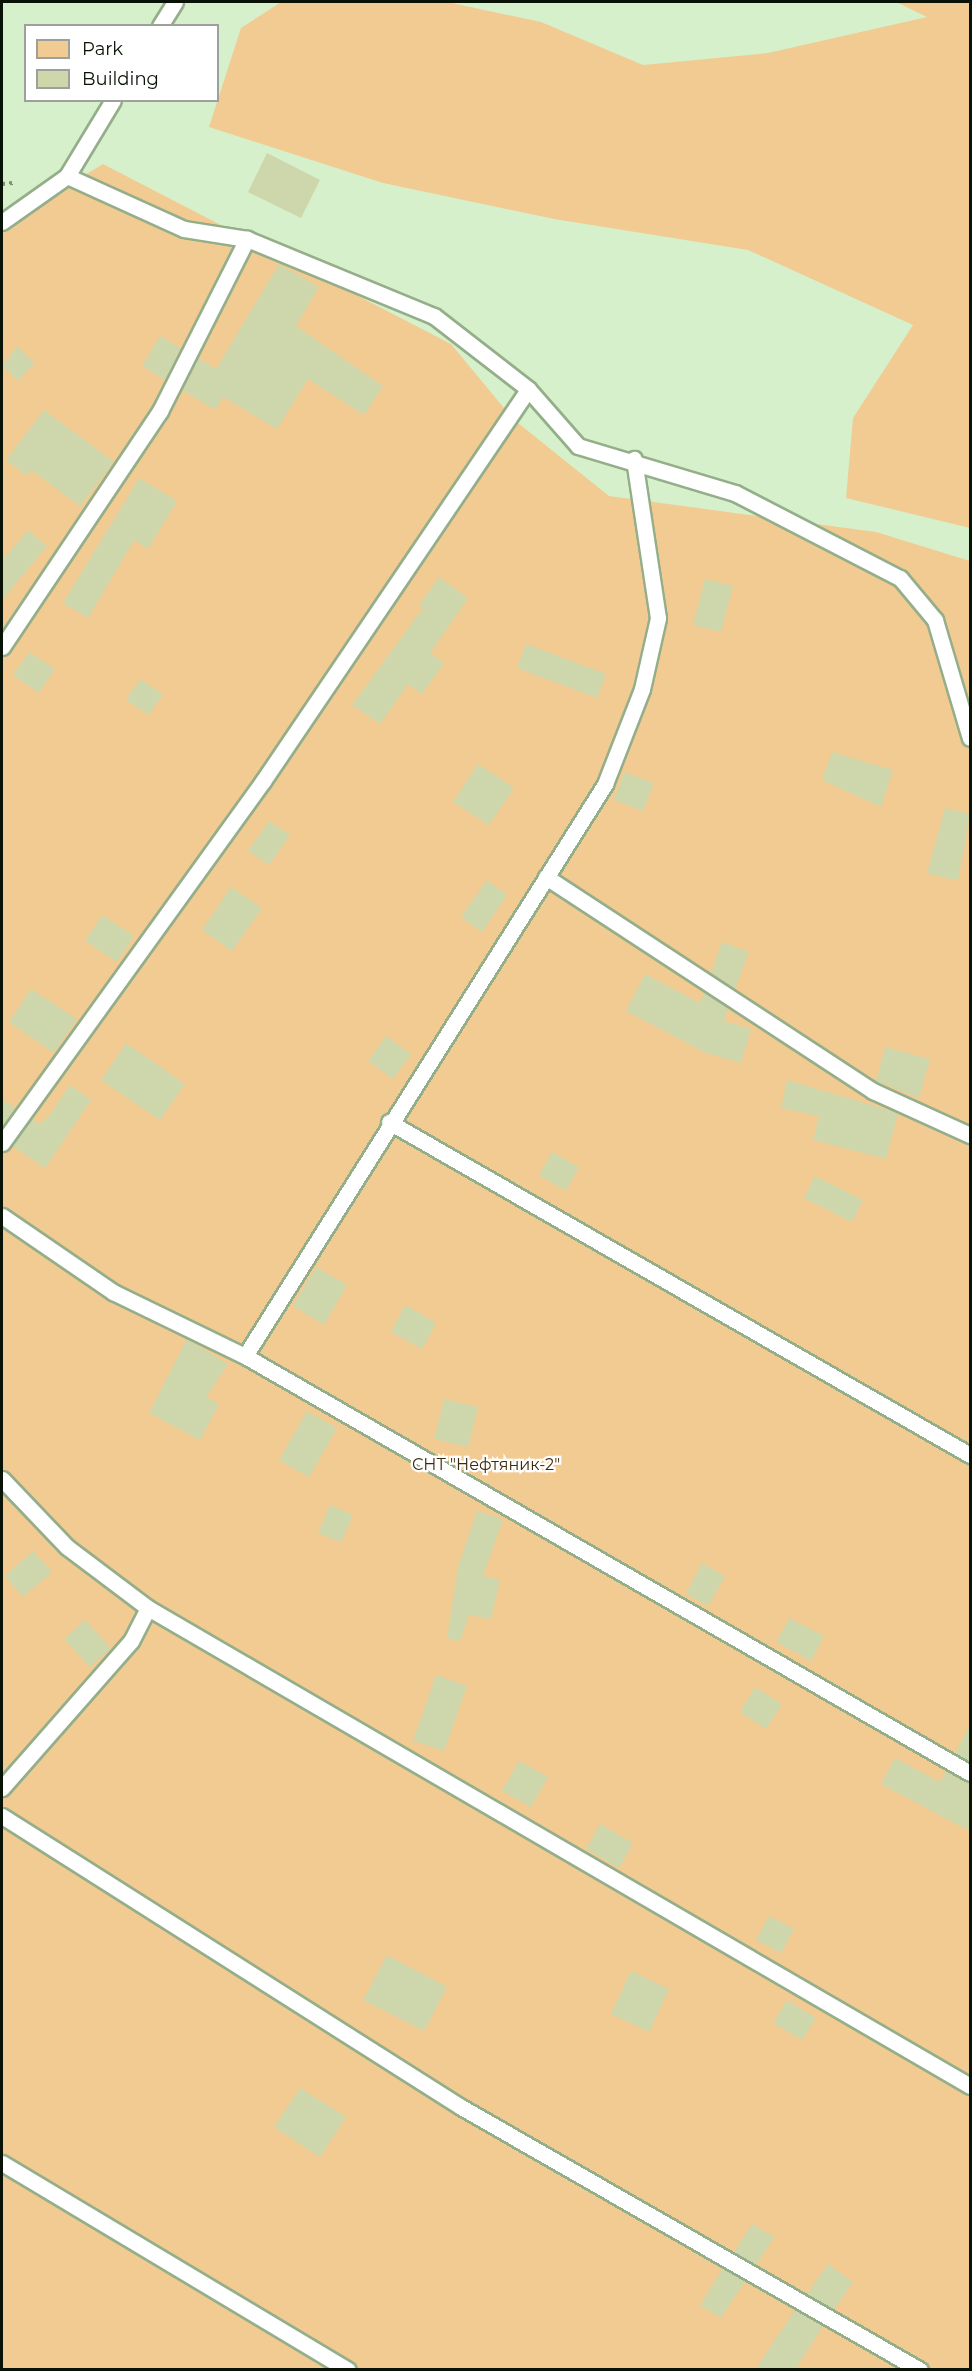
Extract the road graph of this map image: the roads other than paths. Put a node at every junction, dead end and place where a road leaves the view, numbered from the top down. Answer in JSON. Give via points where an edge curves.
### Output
{"nodes":[{"id":1,"x":175,"y":2,"type":"edge"},
{"id":2,"x":161,"y":24,"type":"edge"},
{"id":3,"x":112,"y":102,"type":"edge"},
{"id":4,"x":67,"y":176,"type":"junction"},
{"id":5,"x":2,"y":222,"type":"edge"},
{"id":6,"x":248,"y":239,"type":"junction"},
{"id":7,"x":528,"y":389,"type":"junction"},
{"id":8,"x":634,"y":459,"type":"junction"},
{"id":9,"x":2,"y":647,"type":"edge"},
{"id":10,"x":970,"y":738,"type":"edge"},
{"id":11,"x":546,"y":877,"type":"junction"},
{"id":12,"x":389,"y":1122,"type":"junction"},
{"id":13,"x":970,"y":1135,"type":"edge"},
{"id":14,"x":2,"y":1143,"type":"edge"},
{"id":15,"x":2,"y":1216,"type":"edge"},
{"id":16,"x":245,"y":1356,"type":"junction"},
{"id":17,"x":970,"y":1455,"type":"edge"},
{"id":18,"x":2,"y":1479,"type":"edge"},
{"id":19,"x":148,"y":1608,"type":"junction"},
{"id":20,"x":970,"y":1773,"type":"edge"},
{"id":21,"x":2,"y":1788,"type":"edge"},
{"id":22,"x":2,"y":1816,"type":"edge"},
{"id":23,"x":970,"y":2086,"type":"edge"},
{"id":24,"x":2,"y":2163,"type":"edge"},
{"id":25,"x":348,"y":2370,"type":"edge"},
{"id":26,"x":920,"y":2370,"type":"edge"}],
"edges":[{"from":1,"to":2,"type":"lane"},
{"from":3,"to":4,"type":"lane"},
{"from":4,"to":5,"type":"lane"},
{"from":4,"to":6,"type":"lane","via":[[184,229]]},
{"from":6,"to":7,"type":"lane","via":[[434,316]]},
{"from":6,"to":9,"type":"lane","via":[[160,411]]},
{"from":7,"to":8,"type":"lane","via":[[578,446]]},
{"from":7,"to":14,"type":"lane","via":[[263,781]]},
{"from":8,"to":10,"type":"lane","via":[[735,493],[900,578],[935,620]]},
{"from":8,"to":11,"type":"lane","via":[[658,618],[642,689],[605,784]]},
{"from":11,"to":12,"type":"lane"},
{"from":11,"to":13,"type":"lane","via":[[873,1091]]},
{"from":12,"to":16,"type":"lane"},
{"from":12,"to":17,"type":"lane"},
{"from":15,"to":16,"type":"lane","via":[[113,1292]]},
{"from":16,"to":20,"type":"lane"},
{"from":18,"to":19,"type":"lane","via":[[67,1547]]},
{"from":19,"to":21,"type":"lane","via":[[131,1641]]},
{"from":19,"to":23,"type":"lane"},
{"from":22,"to":26,"type":"lane","via":[[461,2107]]},
{"from":24,"to":25,"type":"lane"}]}
